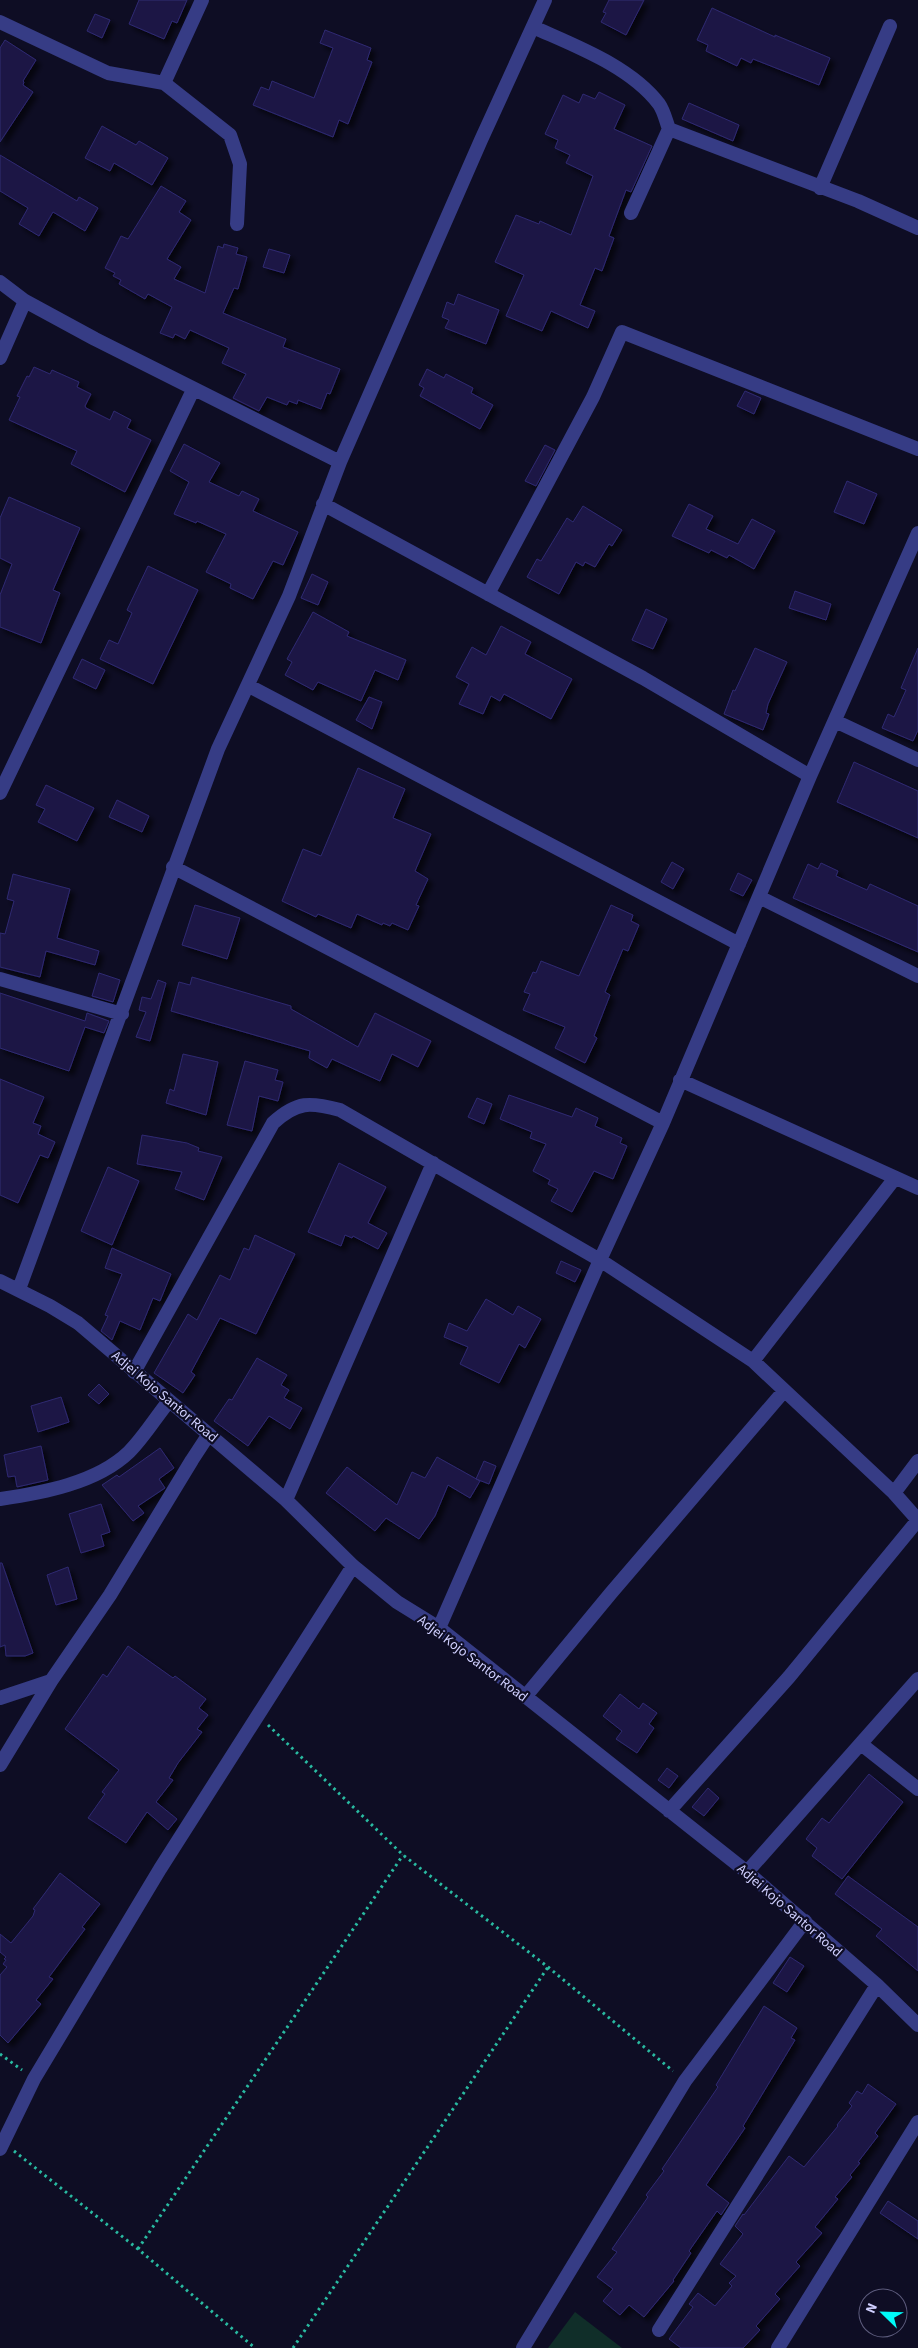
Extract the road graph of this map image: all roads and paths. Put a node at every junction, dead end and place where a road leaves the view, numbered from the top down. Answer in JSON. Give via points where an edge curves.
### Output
{"nodes":[{"id":1,"x":202,"y":0,"type":"edge"},
{"id":2,"x":545,"y":0,"type":"edge"},
{"id":3,"x":0,"y":22,"type":"edge"},
{"id":4,"x":890,"y":26,"type":"dead end"},
{"id":5,"x":533,"y":27,"type":"junction"},
{"id":6,"x":164,"y":83,"type":"junction"},
{"id":7,"x":669,"y":129,"type":"junction"},
{"id":8,"x":820,"y":188,"type":"junction"},
{"id":9,"x":631,"y":213,"type":"dead end"},
{"id":10,"x":237,"y":224,"type":"dead end"},
{"id":11,"x":918,"y":228,"type":"edge"},
{"id":12,"x":0,"y":282,"type":"edge"},
{"id":13,"x":26,"y":301,"type":"junction"},
{"id":14,"x":0,"y":358,"type":"edge"},
{"id":15,"x":193,"y":390,"type":"junction"},
{"id":16,"x":918,"y":449,"type":"edge"},
{"id":17,"x":340,"y":462,"type":"junction"},
{"id":18,"x":323,"y":504,"type":"junction"},
{"id":19,"x":917,"y":539,"type":"edge"},
{"id":20,"x":488,"y":594,"type":"junction"},
{"id":21,"x":249,"y":686,"type":"junction"},
{"id":22,"x":835,"y":721,"type":"junction"},
{"id":23,"x":918,"y":760,"type":"edge"},
{"id":24,"x":810,"y":776,"type":"junction"},
{"id":25,"x":0,"y":793,"type":"edge"},
{"id":26,"x":174,"y":868,"type":"junction"},
{"id":27,"x":759,"y":896,"type":"junction"},
{"id":28,"x":738,"y":944,"type":"junction"},
{"id":29,"x":918,"y":976,"type":"edge"},
{"id":30,"x":0,"y":979,"type":"edge"},
{"id":31,"x":122,"y":1014,"type":"junction"},
{"id":32,"x":680,"y":1080,"type":"junction"},
{"id":33,"x":662,"y":1123,"type":"junction"},
{"id":34,"x":433,"y":1163,"type":"junction"},
{"id":35,"x":895,"y":1178,"type":"junction"},
{"id":36,"x":918,"y":1188,"type":"edge"},
{"id":37,"x":600,"y":1260,"type":"junction"},
{"id":38,"x":0,"y":1281,"type":"edge"},
{"id":39,"x":19,"y":1289,"type":"junction"},
{"id":40,"x":753,"y":1361,"type":"junction"},
{"id":41,"x":134,"y":1372,"type":"junction"},
{"id":42,"x":784,"y":1391,"type":"junction"},
{"id":43,"x":169,"y":1400,"type":"junction"},
{"id":44,"x":209,"y":1434,"type":"junction"},
{"id":45,"x":918,"y":1461,"type":"edge"},
{"id":46,"x":894,"y":1492,"type":"junction"},
{"id":47,"x":0,"y":1500,"type":"edge"},
{"id":48,"x":286,"y":1500,"type":"junction"},
{"id":49,"x":918,"y":1520,"type":"edge"},
{"id":50,"x":353,"y":1566,"type":"junction"},
{"id":51,"x":439,"y":1628,"type":"junction"},
{"id":52,"x":918,"y":1679,"type":"edge"},
{"id":53,"x":51,"y":1681,"type":"junction"},
{"id":54,"x":525,"y":1697,"type":"junction"},
{"id":55,"x":0,"y":1698,"type":"edge"},
{"id":56,"x":257,"y":1715,"type":"junction"},
{"id":57,"x":861,"y":1744,"type":"junction"},
{"id":58,"x":0,"y":1765,"type":"edge"},
{"id":59,"x":918,"y":1789,"type":"edge"},
{"id":60,"x":669,"y":1811,"type":"junction"},
{"id":61,"x":403,"y":1855,"type":"junction"},
{"id":62,"x":747,"y":1872,"type":"junction"},
{"id":63,"x":805,"y":1922,"type":"junction"},
{"id":64,"x":548,"y":1967,"type":"junction"},
{"id":65,"x":877,"y":1985,"type":"junction"},
{"id":66,"x":918,"y":2025,"type":"edge"},
{"id":67,"x":0,"y":2054,"type":"edge"},
{"id":68,"x":34,"y":2079,"type":"junction"},
{"id":69,"x":685,"y":2081,"type":"junction"},
{"id":70,"x":918,"y":2122,"type":"edge"},
{"id":71,"x":2,"y":2146,"type":"edge"},
{"id":72,"x":138,"y":2249,"type":"junction"},
{"id":73,"x":659,"y":2330,"type":"dead end"},
{"id":74,"x":255,"y":2348,"type":"edge"},
{"id":75,"x":293,"y":2348,"type":"edge"},
{"id":76,"x":523,"y":2348,"type":"edge"},
{"id":77,"x":778,"y":2348,"type":"edge"}],
"edges":[{"from":1,"to":6,"type":"street"},
{"from":2,"to":5,"type":"street"},
{"from":3,"to":6,"type":"street","via":[[108,73]]},
{"from":4,"to":8,"type":"street"},
{"from":5,"to":7,"type":"street","via":[[608,62],[641,86],[659,105]]},
{"from":5,"to":17,"type":"street"},
{"from":6,"to":10,"type":"street","via":[[230,135],[240,164]]},
{"from":7,"to":8,"type":"street"},
{"from":7,"to":9,"type":"street"},
{"from":8,"to":11,"type":"street"},
{"from":12,"to":13,"type":"street"},
{"from":13,"to":14,"type":"street"},
{"from":13,"to":15,"type":"street"},
{"from":15,"to":17,"type":"street"},
{"from":15,"to":25,"type":"street"},
{"from":16,"to":20,"type":"street","via":[[622,332],[593,397]]},
{"from":17,"to":18,"type":"street"},
{"from":18,"to":20,"type":"street"},
{"from":18,"to":21,"type":"street","via":[[289,596]]},
{"from":19,"to":22,"type":"street"},
{"from":20,"to":24,"type":"street","via":[[643,678]]},
{"from":21,"to":26,"type":"street","via":[[218,749]]},
{"from":21,"to":28,"type":"street"},
{"from":22,"to":23,"type":"street"},
{"from":22,"to":24,"type":"street"},
{"from":24,"to":27,"type":"street"},
{"from":26,"to":31,"type":"street"},
{"from":26,"to":33,"type":"street"},
{"from":27,"to":28,"type":"street"},
{"from":27,"to":29,"type":"street"},
{"from":28,"to":32,"type":"street"},
{"from":30,"to":31,"type":"street"},
{"from":31,"to":39,"type":"street"},
{"from":32,"to":33,"type":"street"},
{"from":32,"to":35,"type":"street"},
{"from":33,"to":37,"type":"street"},
{"from":34,"to":37,"type":"street"},
{"from":34,"to":41,"type":"street","via":[[340,1110],[320,1104],[288,1110],[273,1123]]},
{"from":34,"to":48,"type":"street"},
{"from":35,"to":36,"type":"street"},
{"from":35,"to":40,"type":"street"},
{"from":37,"to":40,"type":"street"},
{"from":37,"to":51,"type":"street"},
{"from":38,"to":39,"type":"street","name":"Adjei Kojo Santor Road"},
{"from":39,"to":41,"type":"street","name":"Adjei Kojo Santor Road","via":[[78,1323]]},
{"from":40,"to":42,"type":"street"},
{"from":41,"to":43,"type":"street","name":"Adjei Kojo Santor Road"},
{"from":42,"to":46,"type":"street"},
{"from":42,"to":54,"type":"street"},
{"from":43,"to":44,"type":"street","name":"Adjei Kojo Santor Road"},
{"from":43,"to":47,"type":"street","via":[[128,1453],[91,1478],[39,1494]]},
{"from":44,"to":48,"type":"street","name":"Adjei Kojo Santor Road"},
{"from":44,"to":53,"type":"street","via":[[110,1595]]},
{"from":45,"to":46,"type":"street"},
{"from":46,"to":49,"type":"street"},
{"from":48,"to":50,"type":"street","name":"Adjei Kojo Santor Road"},
{"from":49,"to":60,"type":"street","via":[[789,1677]]},
{"from":50,"to":51,"type":"street","name":"Adjei Kojo Santor Road","via":[[396,1602]]},
{"from":50,"to":56,"type":"street"},
{"from":51,"to":54,"type":"street","name":"Adjei Kojo Santor Road"},
{"from":52,"to":57,"type":"street"},
{"from":53,"to":55,"type":"street"},
{"from":53,"to":58,"type":"street"},
{"from":54,"to":60,"type":"street","name":"Adjei Kojo Santor Road"},
{"from":56,"to":61,"type":"path"},
{"from":56,"to":68,"type":"street"},
{"from":57,"to":59,"type":"street"},
{"from":57,"to":62,"type":"street"},
{"from":60,"to":62,"type":"street","name":"Adjei Kojo Santor Road"},
{"from":61,"to":64,"type":"path"},
{"from":61,"to":72,"type":"path"},
{"from":62,"to":63,"type":"street","name":"Adjei Kojo Santor Road"},
{"from":63,"to":65,"type":"street","name":"Adjei Kojo Santor Road"},
{"from":63,"to":69,"type":"street"},
{"from":64,"to":69,"type":"path"},
{"from":64,"to":75,"type":"path"},
{"from":65,"to":66,"type":"street","name":"Adjei Kojo Santor Road"},
{"from":65,"to":73,"type":"street"},
{"from":67,"to":68,"type":"path"},
{"from":68,"to":71,"type":"street"},
{"from":69,"to":76,"type":"street"},
{"from":70,"to":77,"type":"street"},
{"from":71,"to":72,"type":"path"},
{"from":72,"to":74,"type":"path"}]}
